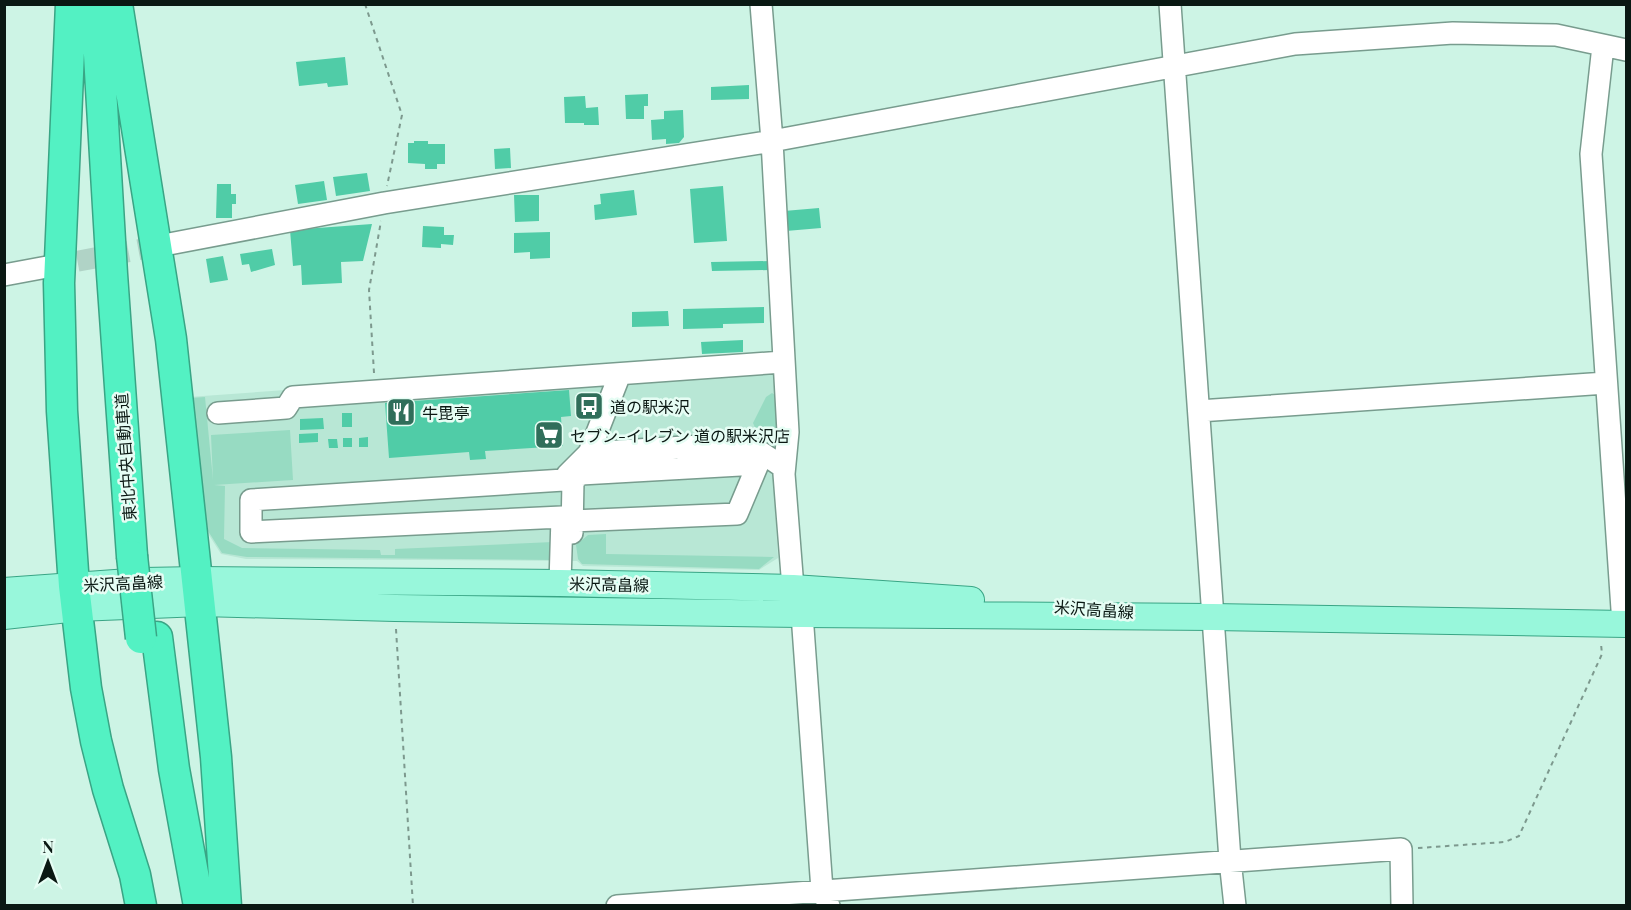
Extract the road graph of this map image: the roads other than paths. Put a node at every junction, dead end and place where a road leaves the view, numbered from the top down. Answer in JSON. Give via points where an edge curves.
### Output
{"nodes":[{"id":1,"x":71,"y":4,"type":"edge"},
{"id":2,"x":96,"y":4,"type":"edge"},
{"id":3,"x":116,"y":4,"type":"edge"},
{"id":4,"x":761,"y":4,"type":"edge"},
{"id":5,"x":1170,"y":4,"type":"edge"},
{"id":6,"x":1603,"y":46,"type":"junction"},
{"id":7,"x":1626,"y":50,"type":"edge"},
{"id":8,"x":1174,"y":67,"type":"junction"},
{"id":9,"x":772,"y":141,"type":"junction"},
{"id":10,"x":169,"y":244,"type":"tunnel mouth"},
{"id":11,"x":47,"y":267,"type":"tunnel mouth"},
{"id":12,"x":4,"y":275,"type":"edge"},
{"id":13,"x":783,"y":362,"type":"junction"},
{"id":14,"x":620,"y":374,"type":"junction"},
{"id":15,"x":1606,"y":383,"type":"junction"},
{"id":16,"x":1200,"y":411,"type":"junction"},
{"id":17,"x":218,"y":413,"type":"dead end"},
{"id":18,"x":788,"y":442,"type":"junction"},
{"id":19,"x":589,"y":453,"type":"junction"},
{"id":20,"x":785,"y":469,"type":"junction"},
{"id":21,"x":572,"y":477,"type":"junction"},
{"id":22,"x":567,"y":519,"type":"junction"},
{"id":23,"x":140,"y":556,"type":"junction"},
{"id":24,"x":565,"y":583,"type":"junction"},
{"id":25,"x":793,"y":588,"type":"junction"},
{"id":26,"x":4,"y":591,"type":"edge"},
{"id":27,"x":200,"y":592,"type":"junction"},
{"id":28,"x":75,"y":597,"type":"junction"},
{"id":29,"x":802,"y":614,"type":"junction"},
{"id":30,"x":4,"y":616,"type":"edge"},
{"id":31,"x":1213,"y":617,"type":"junction"},
{"id":32,"x":1617,"y":624,"type":"edge"},
{"id":33,"x":149,"y":638,"type":"junction"},
{"id":34,"x":1230,"y":860,"type":"junction"},
{"id":35,"x":826,"y":898,"type":"edge"},
{"id":36,"x":623,"y":905,"type":"edge"},
{"id":37,"x":141,"y":906,"type":"edge"},
{"id":38,"x":184,"y":906,"type":"edge"},
{"id":39,"x":199,"y":906,"type":"edge"},
{"id":40,"x":226,"y":906,"type":"edge"},
{"id":41,"x":617,"y":906,"type":"edge"},
{"id":42,"x":1235,"y":906,"type":"edge"},
{"id":43,"x":1402,"y":906,"type":"edge"}],
"edges":[{"from":1,"to":28,"type":"highway","via":[[59,283],[62,411]]},
{"from":2,"to":23,"type":"highway","name":"東北中央自動車道","via":[[113,286]]},
{"from":3,"to":23,"type":"highway","name":"東北中央自動車道","via":[[115,87]]},
{"from":3,"to":27,"type":"highway","via":[[171,339]]},
{"from":4,"to":9,"type":"street"},
{"from":5,"to":8,"type":"street"},
{"from":6,"to":7,"type":"street"},
{"from":6,"to":8,"type":"street","via":[[1556,34],[1453,33],[1294,44]]},
{"from":6,"to":15,"type":"street","via":[[1591,154]]},
{"from":8,"to":9,"type":"street"},
{"from":8,"to":16,"type":"street"},
{"from":9,"to":10,"type":"street","via":[[384,203]]},
{"from":9,"to":13,"type":"street"},
{"from":11,"to":12,"type":"street"},
{"from":13,"to":14,"type":"street"},
{"from":13,"to":18,"type":"street"},
{"from":14,"to":17,"type":"street","via":[[293,397],[286,408]]},
{"from":14,"to":19,"type":"street"},
{"from":15,"to":16,"type":"street"},
{"from":15,"to":32,"type":"street"},
{"from":16,"to":31,"type":"street"},
{"from":18,"to":19,"type":"street"},
{"from":18,"to":20,"type":"street"},
{"from":19,"to":21,"type":"street"},
{"from":20,"to":21,"type":"street","via":[[756,450],[596,459]]},
{"from":20,"to":25,"type":"street"},
{"from":21,"to":22,"type":"street"},
{"from":21,"to":22,"type":"street","via":[[758,464],[737,514]]},
{"from":21,"to":22,"type":"street","via":[[251,500],[251,531]]},
{"from":22,"to":24,"type":"street"},
{"from":23,"to":33,"type":"highway","name":"東北中央自動車道","bridge":true},
{"from":24,"to":25,"type":"main road","name":"米沢高畠線"},
{"from":24,"to":27,"type":"main road","name":"米沢高畠線"},
{"from":25,"to":29,"type":"street"},
{"from":25,"to":31,"type":"main road","name":"米沢高畠線"},
{"from":26,"to":28,"type":"main road","name":"米沢高畠線"},
{"from":27,"to":28,"type":"main road","name":"米沢高畠線"},
{"from":27,"to":29,"type":"main road","name":"米沢高畠線","via":[[395,608]]},
{"from":27,"to":40,"type":"highway"},
{"from":28,"to":30,"type":"main road","name":"米沢高畠線"},
{"from":28,"to":37,"type":"highway","via":[[96,741]]},
{"from":29,"to":31,"type":"main road","name":"米沢高畠線"},
{"from":29,"to":35,"type":"street"},
{"from":31,"to":32,"type":"main road","name":"米沢高畠線"},
{"from":31,"to":34,"type":"street"},
{"from":33,"to":38,"type":"highway","name":"東北中央自動車道","via":[[161,780]]},
{"from":33,"to":39,"type":"highway","name":"東北中央自動車道"},
{"from":34,"to":35,"type":"street"},
{"from":34,"to":42,"type":"street"},
{"from":34,"to":43,"type":"street","via":[[1401,849]]},
{"from":35,"to":36,"type":"street"},
{"from":36,"to":41,"type":"street"}]}
